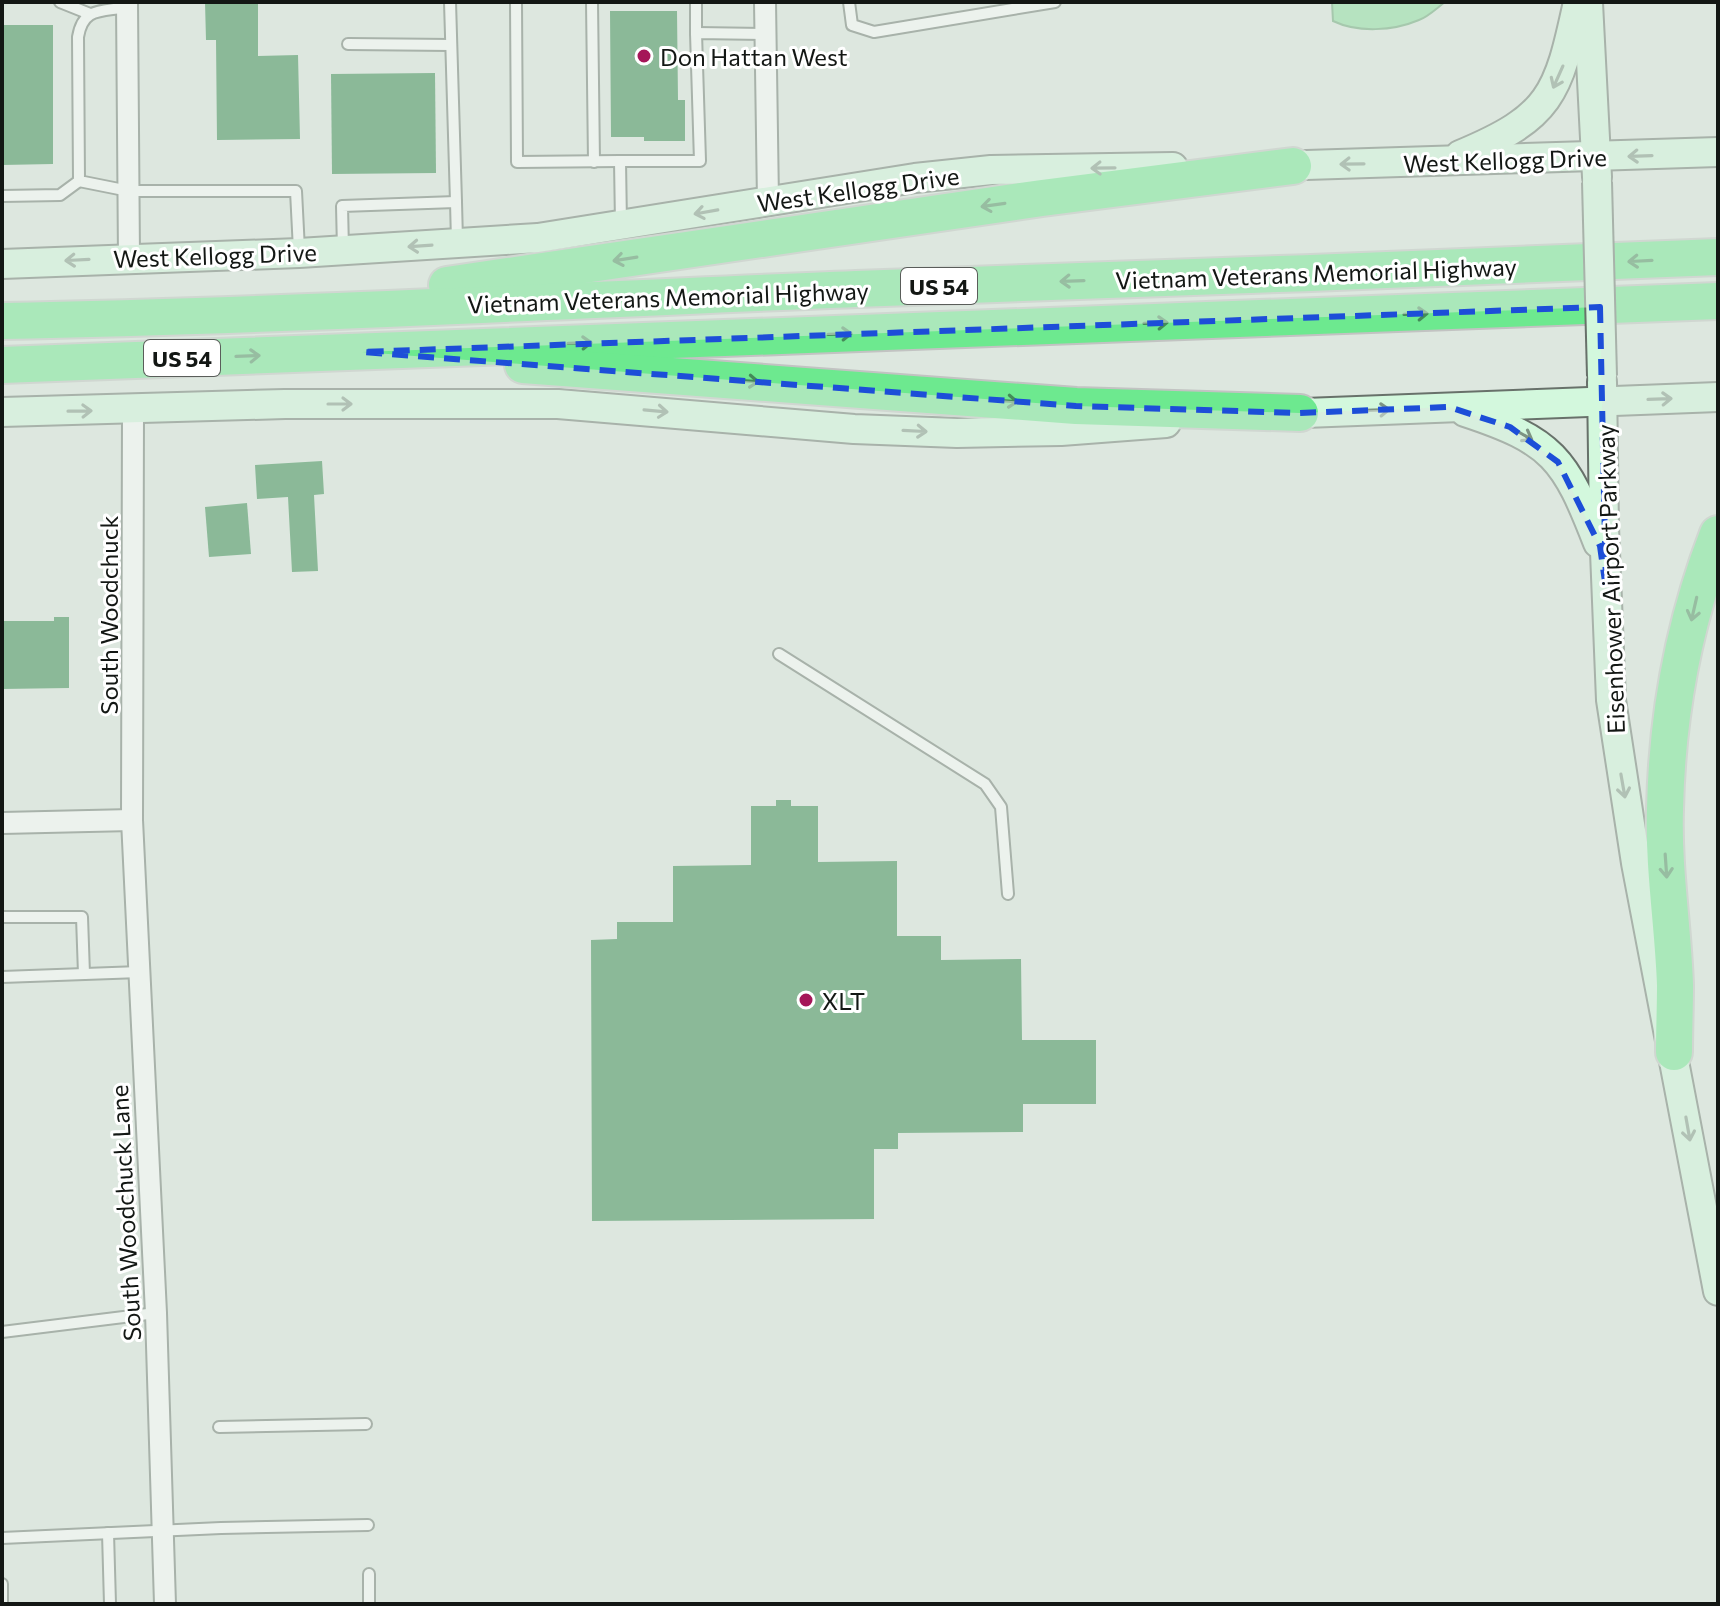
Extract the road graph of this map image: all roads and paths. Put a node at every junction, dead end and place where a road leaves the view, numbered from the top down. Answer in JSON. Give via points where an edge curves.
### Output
{"nodes":[{"id":1,"x":60,"y":2,"type":"edge"},
{"id":2,"x":450,"y":2,"type":"edge"},
{"id":3,"x":516,"y":2,"type":"edge"},
{"id":4,"x":592,"y":2,"type":"edge"},
{"id":5,"x":696,"y":2,"type":"edge"},
{"id":6,"x":765,"y":2,"type":"edge"},
{"id":7,"x":849,"y":2,"type":"edge"},
{"id":8,"x":1055,"y":2,"type":"edge"},
{"id":9,"x":1578,"y":2,"type":"edge"},
{"id":10,"x":1588,"y":2,"type":"edge"},
{"id":11,"x":127,"y":5,"type":"edge"},
{"id":12,"x":90,"y":14,"type":"junction"},
{"id":13,"x":696,"y":33,"type":"junction"},
{"id":14,"x":766,"y":34,"type":"junction"},
{"id":15,"x":348,"y":44,"type":"dead end"},
{"id":16,"x":451,"y":45,"type":"junction"},
{"id":17,"x":1718,"y":152,"type":"edge"},
{"id":18,"x":620,"y":161,"type":"junction"},
{"id":19,"x":594,"y":162,"type":"junction"},
{"id":20,"x":1443,"y":162,"type":"junction"},
{"id":21,"x":1293,"y":166,"type":"junction"},
{"id":22,"x":1596,"y":170,"type":"junction"},
{"id":23,"x":79,"y":181,"type":"junction"},
{"id":24,"x":129,"y":191,"type":"junction"},
{"id":25,"x":2,"y":196,"type":"edge"},
{"id":26,"x":768,"y":201,"type":"junction"},
{"id":27,"x":456,"y":202,"type":"junction"},
{"id":28,"x":621,"y":226,"type":"junction"},
{"id":29,"x":457,"y":243,"type":"junction"},
{"id":30,"x":343,"y":251,"type":"junction"},
{"id":31,"x":299,"y":253,"type":"junction"},
{"id":32,"x":1718,"y":257,"type":"edge"},
{"id":33,"x":129,"y":258,"type":"junction"},
{"id":34,"x":2,"y":264,"type":"edge"},
{"id":35,"x":1718,"y":301,"type":"edge"},
{"id":36,"x":160,"y":319,"type":"junction"},
{"id":37,"x":2,"y":321,"type":"edge"},
{"id":38,"x":362,"y":352,"type":"junction"},
{"id":39,"x":2,"y":365,"type":"edge"},
{"id":40,"x":1602,"y":388,"type":"junction"},
{"id":41,"x":1718,"y":397,"type":"edge"},
{"id":42,"x":1449,"y":407,"type":"junction"},
{"id":43,"x":133,"y":410,"type":"junction"},
{"id":44,"x":2,"y":412,"type":"edge"},
{"id":45,"x":1300,"y":413,"type":"junction"},
{"id":46,"x":1718,"y":534,"type":"edge"},
{"id":47,"x":1606,"y":589,"type":"junction"},
{"id":48,"x":779,"y":654,"type":"dead end"},
{"id":49,"x":132,"y":820,"type":"junction"},
{"id":50,"x":2,"y":823,"type":"edge"},
{"id":51,"x":1008,"y":894,"type":"dead end"},
{"id":52,"x":2,"y":917,"type":"edge"},
{"id":53,"x":140,"y":972,"type":"junction"},
{"id":54,"x":84,"y":974,"type":"junction"},
{"id":55,"x":2,"y":977,"type":"edge"},
{"id":56,"x":1674,"y":1052,"type":"junction"},
{"id":57,"x":1718,"y":1291,"type":"edge"},
{"id":58,"x":156,"y":1313,"type":"junction"},
{"id":59,"x":2,"y":1332,"type":"edge"},
{"id":60,"x":366,"y":1424,"type":"dead end"},
{"id":61,"x":219,"y":1427,"type":"dead end"},
{"id":62,"x":368,"y":1525,"type":"dead end"},
{"id":63,"x":164,"y":1532,"type":"junction"},
{"id":64,"x":108,"y":1533,"type":"junction"},
{"id":65,"x":2,"y":1538,"type":"edge"},
{"id":66,"x":369,"y":1574,"type":"dead end"},
{"id":67,"x":2,"y":1584,"type":"edge"},
{"id":68,"x":2,"y":1604,"type":"edge"},
{"id":69,"x":110,"y":1604,"type":"edge"},
{"id":70,"x":165,"y":1604,"type":"edge"},
{"id":71,"x":369,"y":1604,"type":"edge"}],
"edges":[{"from":1,"to":12,"type":"lane"},
{"from":2,"to":16,"type":"lane"},
{"from":3,"to":19,"type":"lane","via":[[517,162]]},
{"from":4,"to":19,"type":"lane"},
{"from":5,"to":13,"type":"lane"},
{"from":6,"to":14,"type":"street"},
{"from":7,"to":8,"type":"lane","via":[[852,25],[874,32]]},
{"from":9,"to":20,"type":"main road","one_way":true,"via":[[1566,60],[1539,109],[1502,137]]},
{"from":10,"to":22,"type":"main road","name":"Eisenhower Airport Parkway"},
{"from":11,"to":12,"type":"lane"},
{"from":11,"to":24,"type":"street"},
{"from":12,"to":23,"type":"lane","via":[[80,23],[78,37]]},
{"from":13,"to":14,"type":"lane"},
{"from":13,"to":18,"type":"lane","via":[[700,161]]},
{"from":14,"to":26,"type":"street"},
{"from":15,"to":16,"type":"lane"},
{"from":16,"to":27,"type":"lane"},
{"from":17,"to":22,"type":"main road","name":"West Kellogg Drive","one_way":true},
{"from":18,"to":19,"type":"lane"},
{"from":18,"to":28,"type":"lane"},
{"from":20,"to":21,"type":"main road","name":"West Kellogg Drive","one_way":true},
{"from":20,"to":22,"type":"main road","name":"West Kellogg Drive"},
{"from":21,"to":26,"type":"main road","name":"West Kellogg Drive","one_way":true,"via":[[991,170]]},
{"from":21,"to":36,"type":"highway","one_way":true,"via":[[495,279]]},
{"from":22,"to":40,"type":"main road","name":"Eisenhower Airport Parkway","bridge":true},
{"from":23,"to":24,"type":"lane"},
{"from":23,"to":25,"type":"lane","via":[[60,195]]},
{"from":24,"to":31,"type":"lane","via":[[296,191]]},
{"from":24,"to":33,"type":"street"},
{"from":26,"to":28,"type":"main road","name":"West Kellogg Drive","one_way":true},
{"from":27,"to":29,"type":"lane"},
{"from":27,"to":30,"type":"lane","via":[[342,206]]},
{"from":28,"to":29,"type":"main road","name":"West Kellogg Drive"},
{"from":29,"to":30,"type":"main road","name":"West Kellogg Drive","one_way":true},
{"from":30,"to":31,"type":"main road","name":"West Kellogg Drive"},
{"from":31,"to":33,"type":"main road","name":"West Kellogg Drive"},
{"from":32,"to":36,"type":"highway","name":"Vietnam Veterans Memorial Highway","number":"US 54","one_way":true},
{"from":33,"to":34,"type":"main road","name":"West Kellogg Drive","one_way":true},
{"from":38,"to":35,"type":"highway","name":"Vietnam Veterans Memorial Highway","number":"US 54","one_way":true},
{"from":36,"to":37,"type":"highway","name":"Vietnam Veterans Memorial Highway","number":"US 54"},
{"from":39,"to":38,"type":"highway","name":"Vietnam Veterans Memorial Highway","number":"US 54","one_way":true},
{"from":38,"to":45,"type":"highway","one_way":true,"via":[[1076,406]]},
{"from":40,"to":41,"type":"main road","one_way":true},
{"from":40,"to":42,"type":"main road"},
{"from":40,"to":47,"type":"main road","name":"Eisenhower Airport Parkway"},
{"from":45,"to":42,"type":"main road","one_way":true},
{"from":42,"to":47,"type":"main road","one_way":true,"via":[[1510,427],[1536,441],[1558,462],[1600,546]]},
{"from":44,"to":43,"type":"main road","one_way":true},
{"from":43,"to":45,"type":"main road","one_way":true,"via":[[558,404],[957,433],[1061,431]]},
{"from":43,"to":49,"type":"street","name":"South Woodchuck"},
{"from":46,"to":56,"type":"highway","one_way":true,"via":[[1674,687],[1665,824]]},
{"from":47,"to":56,"type":"main road","name":"Eisenhower Airport Parkway","one_way":true,"via":[[1620,769]]},
{"from":48,"to":51,"type":"lane","via":[[985,784],[1001,807]]},
{"from":49,"to":50,"type":"street"},
{"from":49,"to":53,"type":"street","name":"South Woodchuck Lane"},
{"from":52,"to":54,"type":"lane","via":[[82,917]]},
{"from":53,"to":54,"type":"lane"},
{"from":53,"to":58,"type":"street","name":"South Woodchuck Lane"},
{"from":54,"to":55,"type":"lane"},
{"from":56,"to":57,"type":"main road","name":"Eisenhower Airport Parkway","one_way":true},
{"from":58,"to":59,"type":"lane"},
{"from":58,"to":63,"type":"street","name":"South Woodchuck Lane"},
{"from":60,"to":61,"type":"lane"},
{"from":62,"to":63,"type":"lane"},
{"from":63,"to":64,"type":"lane"},
{"from":63,"to":70,"type":"street","name":"South Woodchuck Lane"},
{"from":64,"to":65,"type":"lane"},
{"from":64,"to":69,"type":"lane"},
{"from":66,"to":71,"type":"lane"},
{"from":67,"to":68,"type":"lane"}]}
